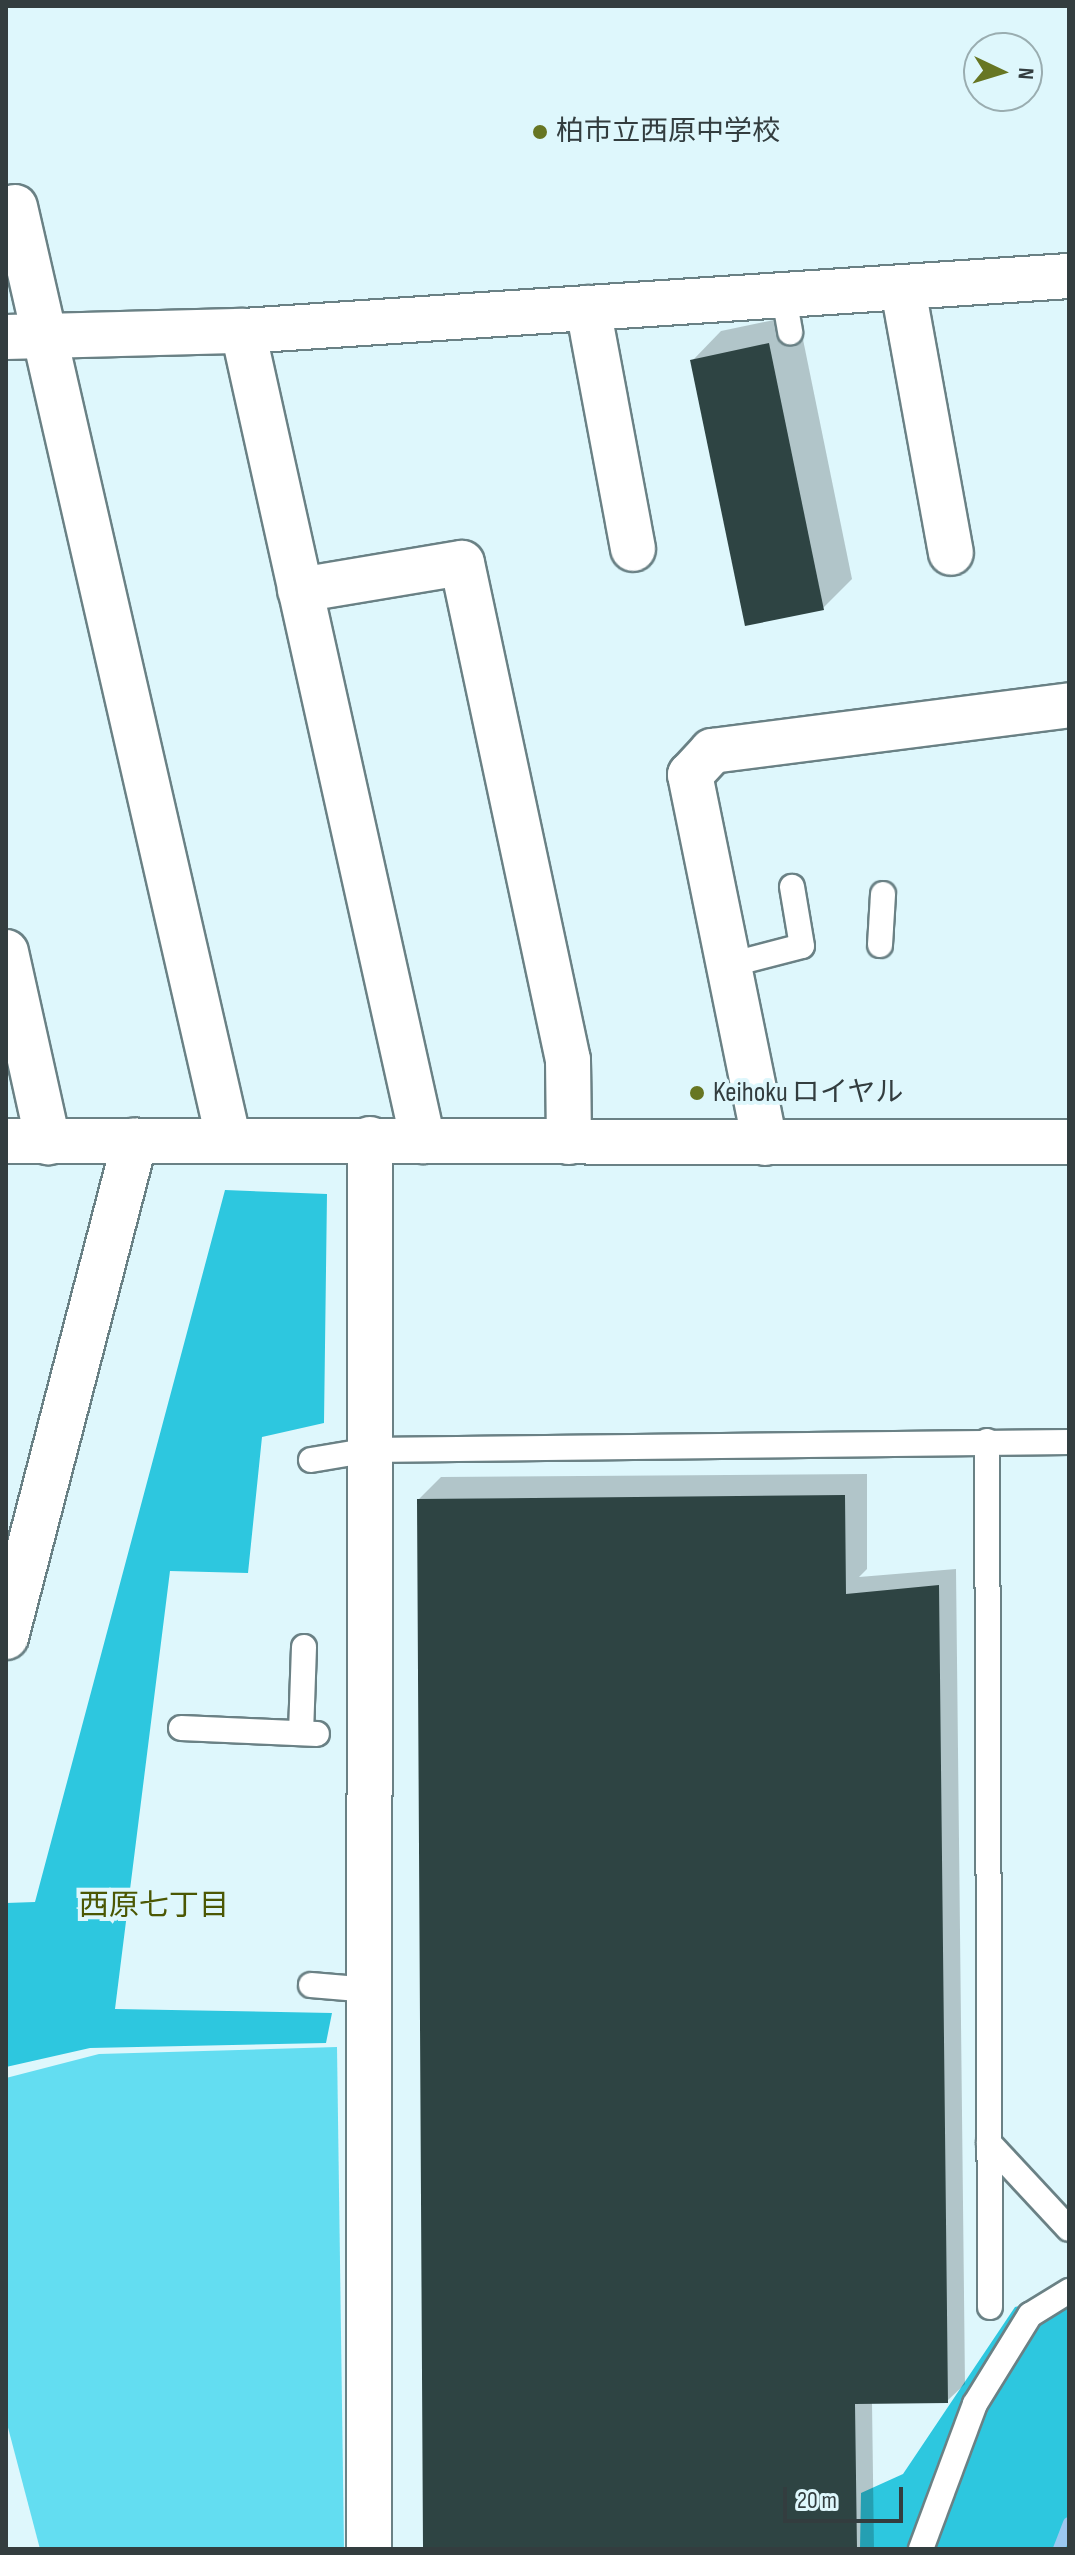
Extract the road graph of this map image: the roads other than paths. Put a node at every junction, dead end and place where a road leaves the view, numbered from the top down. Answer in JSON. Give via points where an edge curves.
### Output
{"nodes":[{"id":1,"x":15,"y":207,"type":"dead end"},
{"id":2,"x":1069,"y":276,"type":"edge"},
{"id":3,"x":903,"y":289,"type":"junction"},
{"id":4,"x":588,"y":308,"type":"junction"},
{"id":5,"x":243,"y":331,"type":"junction"},
{"id":6,"x":25,"y":336,"type":"edge"},
{"id":7,"x":633,"y":549,"type":"dead end"},
{"id":8,"x":951,"y":553,"type":"dead end"},
{"id":9,"x":300,"y":590,"type":"junction"},
{"id":10,"x":1069,"y":705,"type":"edge"},
{"id":11,"x":792,"y":887,"type":"dead end"},
{"id":12,"x":883,"y":894,"type":"dead end"},
{"id":13,"x":880,"y":945,"type":"dead end"},
{"id":14,"x":6,"y":952,"type":"edge"},
{"id":15,"x":729,"y":965,"type":"junction"},
{"id":16,"x":370,"y":1139,"type":"junction"},
{"id":17,"x":135,"y":1140,"type":"junction"},
{"id":18,"x":27,"y":1141,"type":"edge"},
{"id":19,"x":229,"y":1141,"type":"junction"},
{"id":20,"x":423,"y":1141,"type":"junction"},
{"id":21,"x":569,"y":1142,"type":"junction"},
{"id":22,"x":1069,"y":1142,"type":"edge"},
{"id":23,"x":765,"y":1143,"type":"junction"},
{"id":24,"x":987,"y":1441,"type":"junction"},
{"id":25,"x":1069,"y":1442,"type":"edge"},
{"id":26,"x":370,"y":1450,"type":"junction"},
{"id":27,"x":311,"y":1460,"type":"dead end"},
{"id":28,"x":6,"y":1637,"type":"edge"},
{"id":29,"x":304,"y":1647,"type":"dead end"},
{"id":30,"x":181,"y":1728,"type":"dead end"},
{"id":31,"x":311,"y":1985,"type":"dead end"},
{"id":32,"x":370,"y":1990,"type":"junction"},
{"id":33,"x":989,"y":2143,"type":"junction"},
{"id":34,"x":1069,"y":2229,"type":"edge"},
{"id":35,"x":1069,"y":2291,"type":"edge"},
{"id":36,"x":990,"y":2307,"type":"dead end"},
{"id":37,"x":369,"y":2549,"type":"edge"},
{"id":38,"x":921,"y":2549,"type":"edge"}],
"edges":[{"from":1,"to":6,"type":"street"},
{"from":2,"to":3,"type":"street"},
{"from":3,"to":4,"type":"street","via":[[787,314]]},
{"from":3,"to":8,"type":"street"},
{"from":4,"to":5,"type":"street"},
{"from":4,"to":7,"type":"street"},
{"from":5,"to":6,"type":"street"},
{"from":5,"to":9,"type":"street"},
{"from":6,"to":19,"type":"street"},
{"from":9,"to":20,"type":"street"},
{"from":9,"to":21,"type":"street","via":[[462,563],[568,1060]]},
{"from":10,"to":15,"type":"street","via":[[712,751],[690,775]]},
{"from":11,"to":15,"type":"lane","via":[[802,946]]},
{"from":12,"to":13,"type":"lane"},
{"from":14,"to":18,"type":"street"},
{"from":15,"to":23,"type":"street"},
{"from":16,"to":19,"type":"street"},
{"from":16,"to":20,"type":"street"},
{"from":16,"to":26,"type":"street"},
{"from":17,"to":18,"type":"street"},
{"from":17,"to":19,"type":"street"},
{"from":17,"to":28,"type":"street"},
{"from":20,"to":21,"type":"street"},
{"from":21,"to":23,"type":"street"},
{"from":22,"to":23,"type":"street"},
{"from":24,"to":25,"type":"lane"},
{"from":24,"to":26,"type":"lane"},
{"from":24,"to":33,"type":"lane"},
{"from":26,"to":27,"type":"lane"},
{"from":26,"to":32,"type":"street"},
{"from":29,"to":30,"type":"lane","via":[[309,1733]]},
{"from":31,"to":32,"type":"lane"},
{"from":32,"to":37,"type":"street"},
{"from":33,"to":34,"type":"lane"},
{"from":33,"to":36,"type":"lane"},
{"from":35,"to":38,"type":"lane","via":[[1030,2315],[975,2404]]}]}
